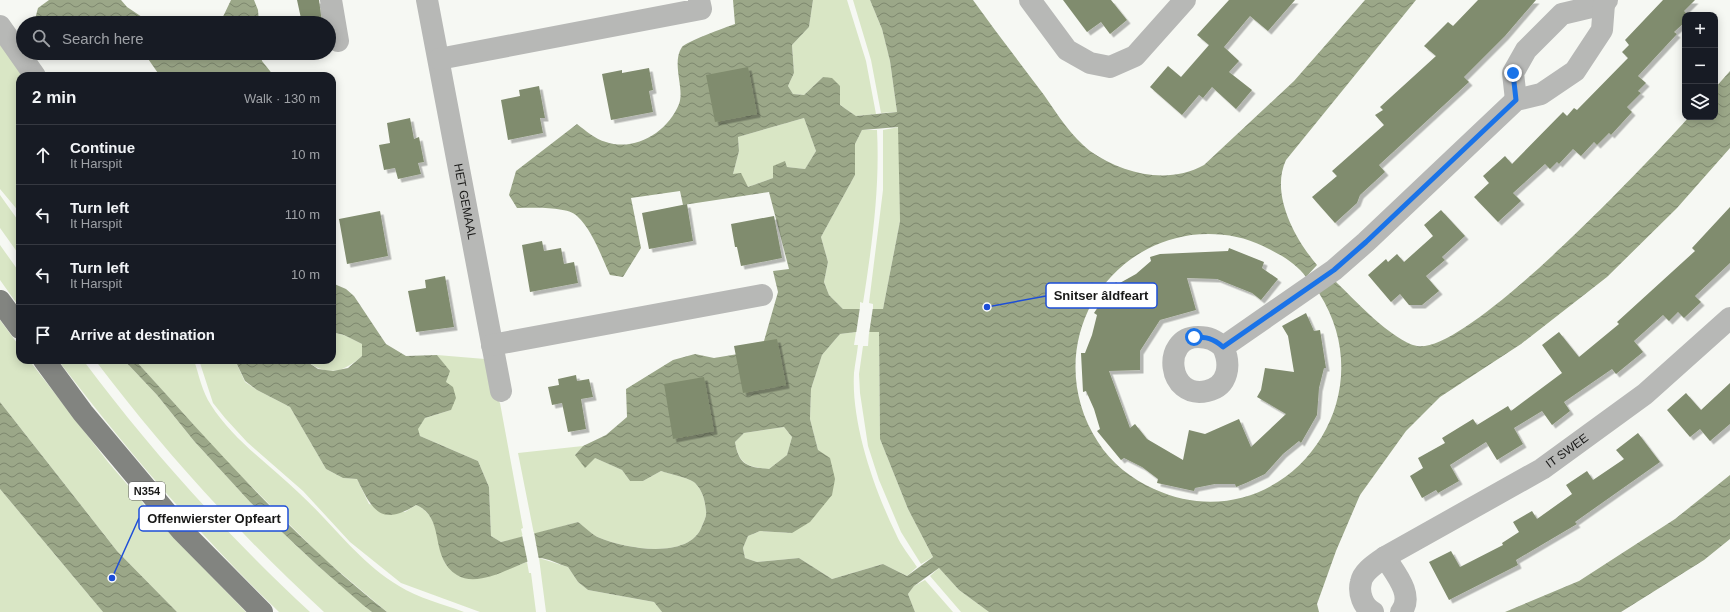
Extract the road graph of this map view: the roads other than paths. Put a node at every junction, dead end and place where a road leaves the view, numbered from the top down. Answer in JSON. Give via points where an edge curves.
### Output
{"nodes":[{"id":1,"x":332,"y":0,"type":"edge"},
{"id":2,"x":427,"y":0,"type":"edge"},
{"id":3,"x":699,"y":0,"type":"edge"},
{"id":4,"x":1030,"y":0,"type":"edge"},
{"id":5,"x":1184,"y":0,"type":"edge"},
{"id":6,"x":1605,"y":2,"type":"edge"},
{"id":7,"x":334,"y":16,"type":"edge"},
{"id":8,"x":0,"y":26,"type":"edge"},
{"id":9,"x":336,"y":27,"type":"edge"},
{"id":10,"x":338,"y":41,"type":"dead end"},
{"id":11,"x":16,"y":49,"type":"edge"},
{"id":12,"x":439,"y":59,"type":"junction"},
{"id":13,"x":24,"y":60,"type":"edge"},
{"id":14,"x":32,"y":72,"type":"edge"},
{"id":15,"x":1516,"y":100,"type":"junction"},
{"id":16,"x":762,"y":295,"type":"dead end"},
{"id":17,"x":0,"y":300,"type":"edge"},
{"id":18,"x":1730,"y":318,"type":"edge"},
{"id":19,"x":16,"y":322,"type":"edge"},
{"id":20,"x":492,"y":345,"type":"junction"},
{"id":21,"x":1223,"y":347,"type":"dead end"},
{"id":22,"x":47,"y":364,"type":"edge"},
{"id":23,"x":501,"y":391,"type":"dead end"},
{"id":24,"x":1385,"y":557,"type":"junction"},
{"id":25,"x":262,"y":612,"type":"edge"},
{"id":26,"x":1373,"y":612,"type":"edge"},
{"id":27,"x":1402,"y":612,"type":"edge"}],
"edges":[{"from":1,"to":7,"type":"street"},
{"from":2,"to":12,"type":"street","name":"HET GEMAAL"},
{"from":3,"to":12,"type":"street","via":[[701,9]]},
{"from":4,"to":5,"type":"street","via":[[1067,50],[1090,63],[1110,67],[1135,56]]},
{"from":6,"to":15,"type":"street","via":[[1602,30],[1575,71],[1541,94]]},
{"from":6,"to":15,"type":"street","via":[[1562,14],[1526,50],[1513,73]]},
{"from":8,"to":11,"type":"street"},
{"from":9,"to":10,"type":"street"},
{"from":12,"to":20,"type":"street","name":"HET GEMAAL"},
{"from":13,"to":14,"type":"street"},
{"from":15,"to":21,"type":"street","via":[[1334,270]]},
{"from":16,"to":20,"type":"street"},
{"from":17,"to":19,"type":"main road"},
{"from":18,"to":24,"type":"street","name":"IT SWEE","via":[[1645,394],[1542,468]]},
{"from":20,"to":23,"type":"street","name":"HET GEMAAL"},
{"from":22,"to":25,"type":"main road","number":"N354","via":[[83,414],[181,530]]},
{"from":24,"to":26,"type":"street","name":"IT SWEE","via":[[1372,566],[1360,582],[1361,599]]},
{"from":24,"to":27,"type":"street","via":[[1406,595],[1405,608]]}]}
